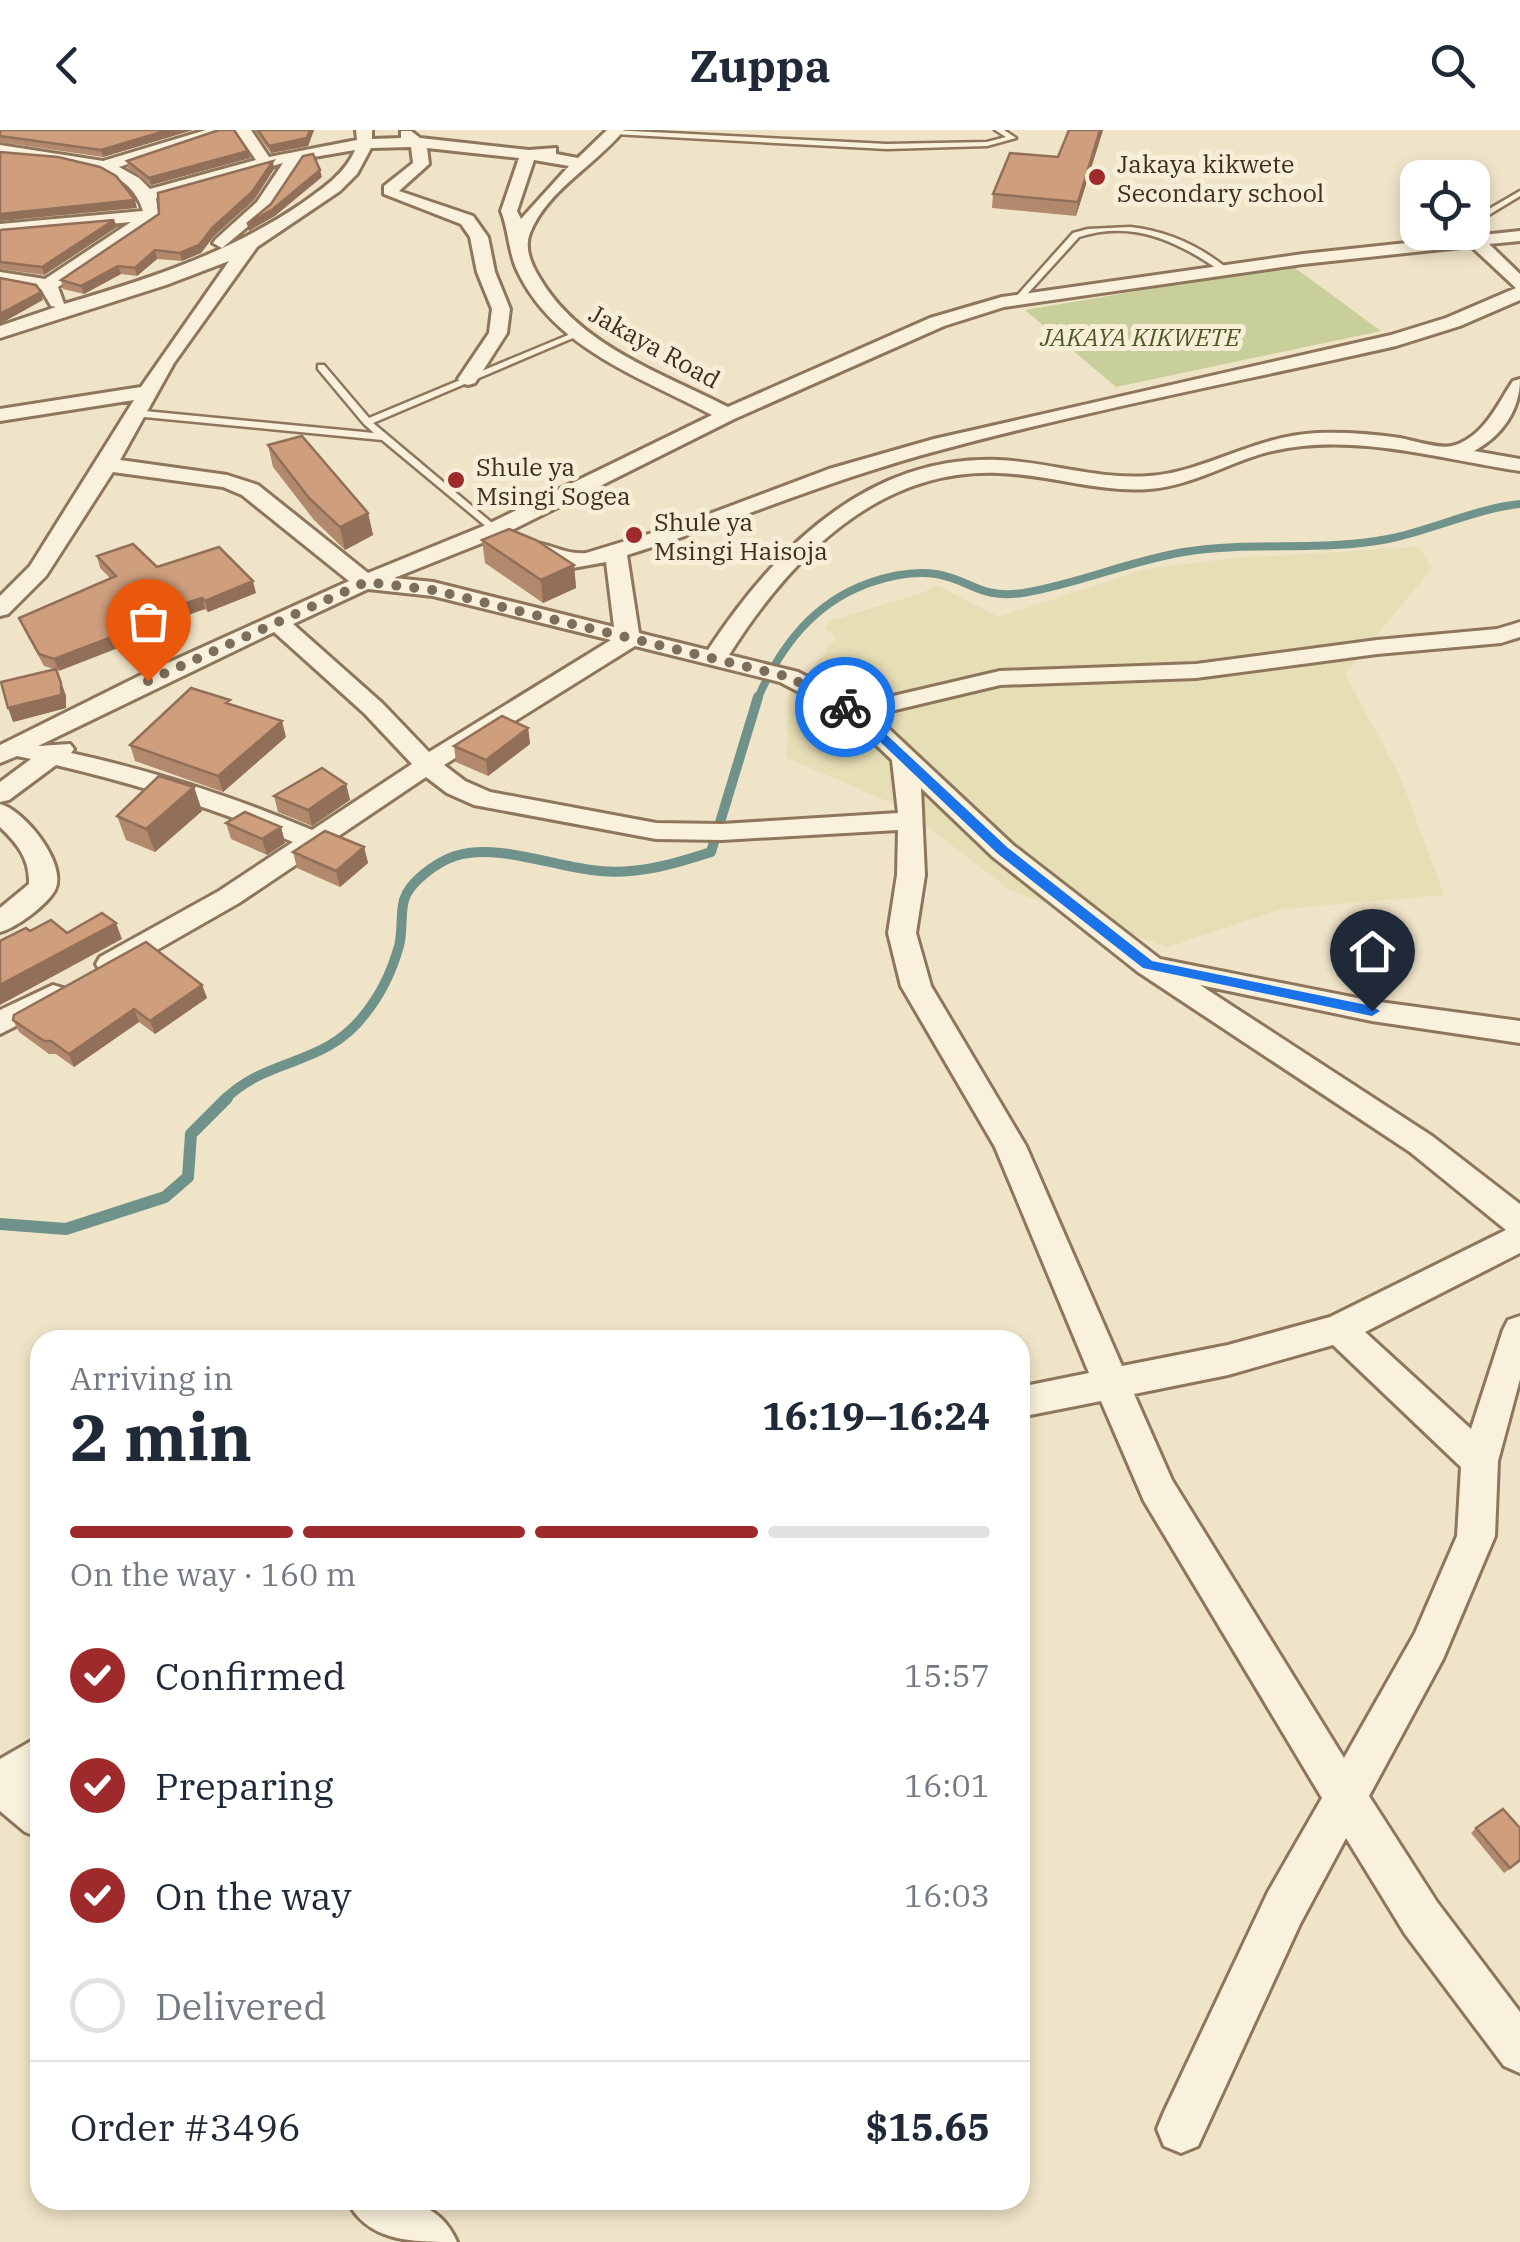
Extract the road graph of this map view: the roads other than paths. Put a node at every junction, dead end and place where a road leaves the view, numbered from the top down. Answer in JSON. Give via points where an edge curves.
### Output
{"nodes":[{"id":1,"x":222,"y":130,"type":"edge"},
{"id":2,"x":242,"y":130,"type":"edge"},
{"id":3,"x":402,"y":130,"type":"edge"},
{"id":4,"x":440,"y":130,"type":"edge"},
{"id":5,"x":999,"y":130,"type":"edge"},
{"id":6,"x":609,"y":132,"type":"edge"},
{"id":7,"x":32,"y":134,"type":"edge"},
{"id":8,"x":365,"y":137,"type":"edge"},
{"id":9,"x":425,"y":146,"type":"junction"},
{"id":10,"x":0,"y":150,"type":"edge"},
{"id":11,"x":528,"y":155,"type":"junction"},
{"id":12,"x":296,"y":156,"type":"junction"},
{"id":13,"x":176,"y":157,"type":"junction"},
{"id":14,"x":582,"y":163,"type":"junction"},
{"id":15,"x":107,"y":165,"type":"junction"},
{"id":16,"x":267,"y":165,"type":"junction"},
{"id":17,"x":203,"y":181,"type":"junction"},
{"id":18,"x":1520,"y":192,"type":"edge"},
{"id":19,"x":146,"y":195,"type":"junction"},
{"id":20,"x":153,"y":214,"type":"junction"},
{"id":21,"x":1490,"y":218,"type":"edge"},
{"id":22,"x":0,"y":229,"type":"edge"},
{"id":23,"x":1490,"y":233,"type":"edge"},
{"id":24,"x":520,"y":236,"type":"junction"},
{"id":25,"x":1520,"y":236,"type":"edge"},
{"id":26,"x":251,"y":243,"type":"junction"},
{"id":27,"x":1400,"y":249,"type":"edge"},
{"id":28,"x":1490,"y":250,"type":"edge"},
{"id":29,"x":192,"y":269,"type":"junction"},
{"id":30,"x":1225,"y":270,"type":"junction"},
{"id":31,"x":0,"y":277,"type":"edge"},
{"id":32,"x":1520,"y":284,"type":"edge"},
{"id":33,"x":48,"y":286,"type":"junction"},
{"id":34,"x":1520,"y":293,"type":"edge"},
{"id":35,"x":1018,"y":300,"type":"junction"},
{"id":36,"x":60,"y":311,"type":"junction"},
{"id":37,"x":0,"y":332,"type":"edge"},
{"id":38,"x":576,"y":335,"type":"junction"},
{"id":39,"x":320,"y":367,"type":"dead end"},
{"id":40,"x":468,"y":379,"type":"junction"},
{"id":41,"x":1520,"y":385,"type":"edge"},
{"id":42,"x":146,"y":392,"type":"junction"},
{"id":43,"x":134,"y":413,"type":"junction"},
{"id":44,"x":0,"y":415,"type":"edge"},
{"id":45,"x":726,"y":415,"type":"junction"},
{"id":46,"x":367,"y":422,"type":"junction"},
{"id":47,"x":385,"y":437,"type":"junction"},
{"id":48,"x":1450,"y":454,"type":"junction"},
{"id":49,"x":108,"y":465,"type":"junction"},
{"id":50,"x":1520,"y":465,"type":"edge"},
{"id":51,"x":494,"y":530,"type":"junction"},
{"id":52,"x":616,"y":554,"type":"junction"},
{"id":53,"x":366,"y":582,"type":"junction"},
{"id":54,"x":0,"y":609,"type":"edge"},
{"id":55,"x":276,"y":622,"type":"junction"},
{"id":56,"x":1520,"y":629,"type":"edge"},
{"id":57,"x":628,"y":640,"type":"junction"},
{"id":58,"x":714,"y":659,"type":"junction"},
{"id":59,"x":148,"y":681,"type":"junction"},
{"id":60,"x":856,"y":712,"type":"junction"},
{"id":61,"x":7,"y":752,"type":"edge"},
{"id":62,"x":50,"y":758,"type":"junction"},
{"id":63,"x":905,"y":760,"type":"junction"},
{"id":64,"x":427,"y":765,"type":"junction"},
{"id":65,"x":0,"y":794,"type":"edge"},
{"id":66,"x":0,"y":812,"type":"edge"},
{"id":67,"x":912,"y":821,"type":"junction"},
{"id":68,"x":315,"y":841,"type":"junction"},
{"id":69,"x":0,"y":923,"type":"edge"},
{"id":70,"x":1148,"y":965,"type":"junction"},
{"id":71,"x":0,"y":1023,"type":"edge"},
{"id":72,"x":1520,"y":1032,"type":"edge"},
{"id":73,"x":1520,"y":1222,"type":"edge"},
{"id":74,"x":1520,"y":1238,"type":"edge"},
{"id":75,"x":1339,"y":1329,"type":"junction"},
{"id":76,"x":1520,"y":1330,"type":"edge"},
{"id":77,"x":1110,"y":1385,"type":"junction"},
{"id":78,"x":1030,"y":1400,"type":"edge"},
{"id":79,"x":1480,"y":1460,"type":"junction"},
{"id":80,"x":30,"y":1763,"type":"edge"},
{"id":81,"x":0,"y":1784,"type":"edge"},
{"id":82,"x":1346,"y":1802,"type":"junction"},
{"id":83,"x":30,"y":1809,"type":"edge"},
{"id":84,"x":1520,"y":2050,"type":"edge"},
{"id":85,"x":1181,"y":2129,"type":"dead end"},
{"id":86,"x":386,"y":2210,"type":"edge"},
{"id":87,"x":432,"y":2242,"type":"edge"}],
"edges":[{"from":1,"to":13,"type":"street"},
{"from":2,"to":16,"type":"street"},
{"from":3,"to":9,"type":"street"},
{"from":4,"to":9,"type":"street"},
{"from":5,"to":6,"type":"lane","via":[[1012,138],[994,145],[911,147]]},
{"from":6,"to":11,"type":"street"},
{"from":6,"to":14,"type":"street"},
{"from":7,"to":10,"type":"street"},
{"from":8,"to":9,"type":"street"},
{"from":8,"to":12,"type":"street"},
{"from":8,"to":26,"type":"street","via":[[342,180]]},
{"from":9,"to":11,"type":"street"},
{"from":9,"to":40,"type":"street","via":[[421,164],[392,194],[467,220],[479,237],[501,308],[498,333]]},
{"from":10,"to":15,"type":"street"},
{"from":11,"to":14,"type":"street"},
{"from":11,"to":24,"type":"street","name":"Jakaya Road","via":[[509,212]]},
{"from":12,"to":16,"type":"street"},
{"from":12,"to":29,"type":"street","via":[[263,205]]},
{"from":13,"to":15,"type":"street"},
{"from":13,"to":17,"type":"street"},
{"from":14,"to":24,"type":"street"},
{"from":15,"to":19,"type":"street"},
{"from":16,"to":17,"type":"street"},
{"from":17,"to":19,"type":"street"},
{"from":18,"to":21,"type":"lane"},
{"from":19,"to":20,"type":"street"},
{"from":20,"to":22,"type":"street"},
{"from":20,"to":33,"type":"street"},
{"from":23,"to":25,"type":"street"},
{"from":24,"to":38,"type":"street","name":"Jakaya Road","via":[[520,259],[540,298]]},
{"from":26,"to":29,"type":"street"},
{"from":26,"to":42,"type":"street"},
{"from":27,"to":30,"type":"street"},
{"from":28,"to":32,"type":"street"},
{"from":29,"to":36,"type":"street"},
{"from":30,"to":35,"type":"street"},
{"from":30,"to":35,"type":"lane","via":[[1180,238],[1088,231],[1076,235]]},
{"from":31,"to":33,"type":"street"},
{"from":33,"to":36,"type":"street"},
{"from":34,"to":52,"type":"street","via":[[1396,340],[836,473]]},
{"from":35,"to":45,"type":"street","via":[[937,322]]},
{"from":36,"to":37,"type":"street"},
{"from":38,"to":40,"type":"lane"},
{"from":38,"to":45,"type":"street","name":"Jakaya Road"},
{"from":39,"to":46,"type":"lane"},
{"from":40,"to":46,"type":"lane"},
{"from":41,"to":48,"type":"street","via":[[1494,430]]},
{"from":42,"to":43,"type":"street"},
{"from":42,"to":44,"type":"street"},
{"from":43,"to":47,"type":"lane"},
{"from":43,"to":49,"type":"street"},
{"from":45,"to":51,"type":"street"},
{"from":46,"to":47,"type":"lane"},
{"from":47,"to":51,"type":"lane"},
{"from":48,"to":50,"type":"street"},
{"from":48,"to":58,"type":"street","via":[[1346,439],[1272,445],[1151,483],[995,466],[936,474],[837,514],[757,594]]},
{"from":49,"to":53,"type":"street","via":[[250,490]]},
{"from":49,"to":54,"type":"street","via":[[38,571]]},
{"from":51,"to":52,"type":"street","via":[[567,562]]},
{"from":51,"to":53,"type":"street"},
{"from":52,"to":57,"type":"street"},
{"from":53,"to":55,"type":"street"},
{"from":53,"to":57,"type":"street","via":[[450,593]]},
{"from":55,"to":59,"type":"street"},
{"from":55,"to":64,"type":"street"},
{"from":56,"to":60,"type":"street","via":[[1232,668],[1000,678]]},
{"from":57,"to":58,"type":"street"},
{"from":57,"to":64,"type":"street"},
{"from":58,"to":60,"type":"street","via":[[789,677]]},
{"from":59,"to":61,"type":"street"},
{"from":59,"to":62,"type":"street"},
{"from":60,"to":63,"type":"street"},
{"from":61,"to":62,"type":"street"},
{"from":62,"to":65,"type":"street"},
{"from":62,"to":68,"type":"street","via":[[122,772]]},
{"from":63,"to":67,"type":"street"},
{"from":63,"to":70,"type":"street","via":[[1003,851]]},
{"from":64,"to":67,"type":"street","via":[[484,799],[656,831]]},
{"from":64,"to":68,"type":"street"},
{"from":66,"to":69,"type":"street","via":[[24,835],[46,872],[43,887]]},
{"from":67,"to":77,"type":"street","via":[[902,934],[916,986],[1010,1146]]},
{"from":68,"to":71,"type":"street"},
{"from":70,"to":72,"type":"street","via":[[1372,1011]]},
{"from":70,"to":73,"type":"street","via":[[1421,1144]]},
{"from":74,"to":75,"type":"street"},
{"from":75,"to":77,"type":"street"},
{"from":75,"to":79,"type":"street"},
{"from":76,"to":79,"type":"street"},
{"from":77,"to":78,"type":"street"},
{"from":77,"to":82,"type":"street","via":[[1157,1489]]},
{"from":79,"to":82,"type":"street","via":[[1476,1536],[1429,1646]]},
{"from":80,"to":81,"type":"street"},
{"from":81,"to":83,"type":"street"},
{"from":82,"to":84,"type":"street","via":[[1421,1918]]},
{"from":82,"to":85,"type":"street","via":[[1284,1908]]},
{"from":86,"to":87,"type":"street"}]}
